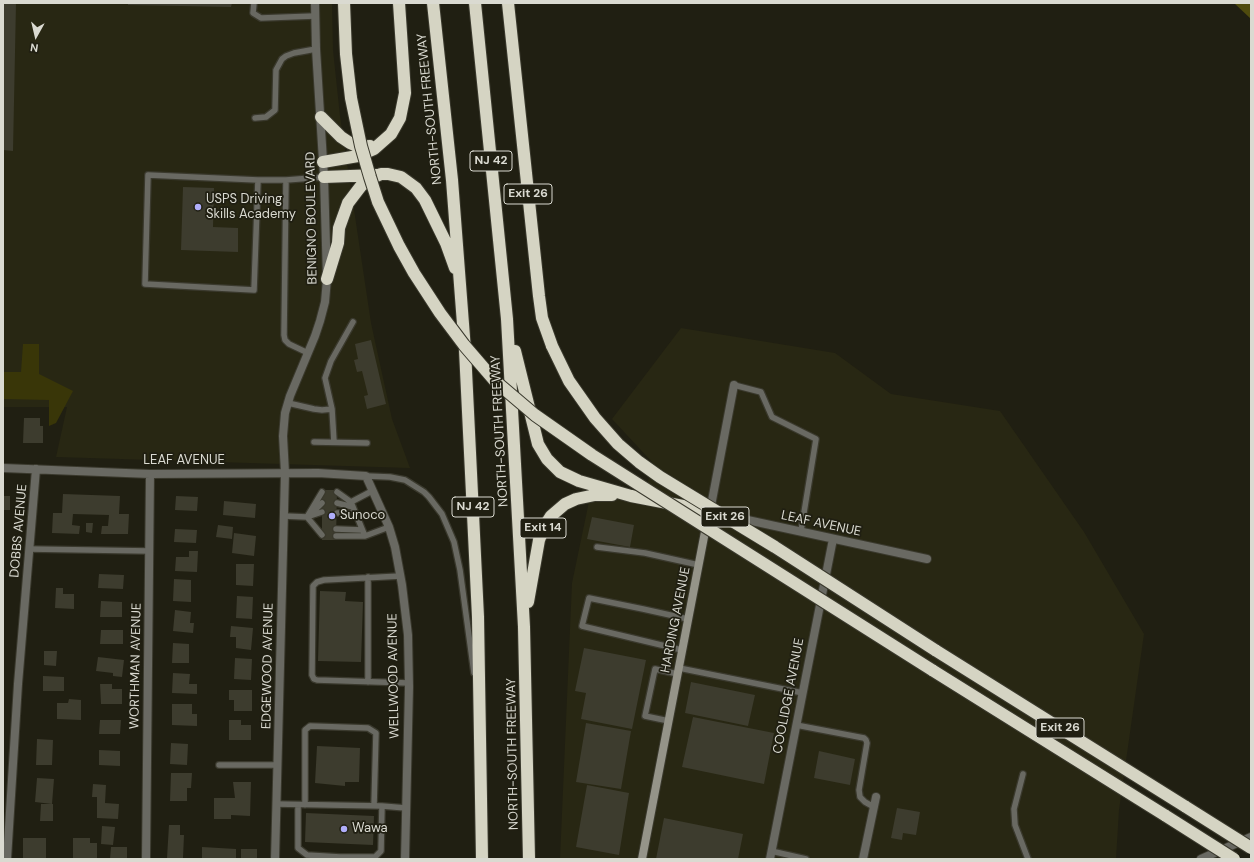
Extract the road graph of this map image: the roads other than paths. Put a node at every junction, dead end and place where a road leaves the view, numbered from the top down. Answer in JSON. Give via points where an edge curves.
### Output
{"nodes":[{"id":1,"x":254,"y":3,"type":"edge"},
{"id":2,"x":314,"y":3,"type":"edge"},
{"id":3,"x":344,"y":3,"type":"edge"},
{"id":4,"x":399,"y":3,"type":"edge"},
{"id":5,"x":433,"y":3,"type":"edge"},
{"id":6,"x":475,"y":3,"type":"edge"},
{"id":7,"x":508,"y":3,"type":"edge"},
{"id":8,"x":315,"y":16,"type":"junction"},
{"id":9,"x":316,"y":49,"type":"junction"},
{"id":10,"x":320,"y":117,"type":"junction"},
{"id":11,"x":255,"y":118,"type":"dead end"},
{"id":12,"x":379,"y":145,"type":"junction"},
{"id":13,"x":324,"y":162,"type":"junction"},
{"id":14,"x":380,"y":174,"type":"junction"},
{"id":15,"x":324,"y":177,"type":"junction"},
{"id":16,"x":258,"y":180,"type":"junction"},
{"id":17,"x":286,"y":180,"type":"junction"},
{"id":18,"x":327,"y":280,"type":"junction"},
{"id":19,"x":460,"y":282,"type":"junction"},
{"id":20,"x":507,"y":319,"type":"junction"},
{"id":21,"x":353,"y":322,"type":"dead end"},
{"id":22,"x":308,"y":353,"type":"junction"},
{"id":23,"x":734,"y":385,"type":"joint"},
{"id":24,"x":288,"y":402,"type":"junction"},
{"id":25,"x":332,"y":409,"type":"junction"},
{"id":26,"x":314,"y":442,"type":"dead end"},
{"id":27,"x":334,"y":442,"type":"junction"},
{"id":28,"x":367,"y":443,"type":"dead end"},
{"id":29,"x":3,"y":468,"type":"edge"},
{"id":30,"x":36,"y":469,"type":"junction"},
{"id":31,"x":285,"y":473,"type":"junction"},
{"id":32,"x":150,"y":474,"type":"junction"},
{"id":33,"x":366,"y":476,"type":"junction"},
{"id":34,"x":372,"y":491,"type":"junction"},
{"id":35,"x":322,"y":492,"type":"dead end"},
{"id":36,"x":337,"y":492,"type":"dead end"},
{"id":37,"x":631,"y":496,"type":"junction"},
{"id":38,"x":322,"y":503,"type":"dead end"},
{"id":39,"x":337,"y":503,"type":"dead end"},
{"id":40,"x":352,"y":505,"type":"junction"},
{"id":41,"x":709,"y":511,"type":"junction"},
{"id":42,"x":322,"y":512,"type":"dead end"},
{"id":43,"x":337,"y":513,"type":"dead end"},
{"id":44,"x":355,"y":513,"type":"junction"},
{"id":45,"x":284,"y":516,"type":"junction"},
{"id":46,"x":307,"y":517,"type":"junction"},
{"id":47,"x":389,"y":527,"type":"junction"},
{"id":48,"x":322,"y":529,"type":"dead end"},
{"id":49,"x":336,"y":529,"type":"dead end"},
{"id":50,"x":362,"y":530,"type":"junction"},
{"id":51,"x":801,"y":531,"type":"junction"},
{"id":52,"x":322,"y":535,"type":"dead end"},
{"id":53,"x":336,"y":536,"type":"dead end"},
{"id":54,"x":365,"y":536,"type":"junction"},
{"id":55,"x":833,"y":539,"type":"junction"},
{"id":56,"x":598,"y":547,"type":"dead end"},
{"id":57,"x":30,"y":549,"type":"junction"},
{"id":58,"x":149,"y":551,"type":"junction"},
{"id":59,"x":927,"y":559,"type":"dead end"},
{"id":60,"x":699,"y":565,"type":"junction"},
{"id":61,"x":401,"y":576,"type":"junction"},
{"id":62,"x":368,"y":577,"type":"junction"},
{"id":63,"x":688,"y":619,"type":"junction"},
{"id":64,"x":524,"y":627,"type":"junction"},
{"id":65,"x":682,"y":650,"type":"junction"},
{"id":66,"x":678,"y":671,"type":"junction"},
{"id":67,"x":368,"y":682,"type":"junction"},
{"id":68,"x":409,"y":683,"type":"junction"},
{"id":69,"x":802,"y":692,"type":"junction"},
{"id":70,"x":668,"y":721,"type":"junction"},
{"id":71,"x":796,"y":725,"type":"junction"},
{"id":72,"x":481,"y":732,"type":"junction"},
{"id":73,"x":219,"y":765,"type":"dead end"},
{"id":74,"x":278,"y":765,"type":"junction"},
{"id":75,"x":1023,"y":774,"type":"dead end"},
{"id":76,"x":876,"y":797,"type":"dead end"},
{"id":77,"x":276,"y":804,"type":"junction"},
{"id":78,"x":298,"y":805,"type":"junction"},
{"id":79,"x":305,"y":805,"type":"junction"},
{"id":80,"x":374,"y":806,"type":"junction"},
{"id":81,"x":382,"y":806,"type":"junction"},
{"id":82,"x":874,"y":807,"type":"junction"},
{"id":83,"x":406,"y":808,"type":"junction"},
{"id":84,"x":1251,"y":838,"type":"edge"},
{"id":85,"x":1251,"y":848,"type":"edge"},
{"id":86,"x":770,"y":855,"type":"edge"},
{"id":87,"x":340,"y":858,"type":"edge"},
{"id":88,"x":7,"y":859,"type":"edge"},
{"id":89,"x":146,"y":859,"type":"edge"},
{"id":90,"x":275,"y":859,"type":"edge"},
{"id":91,"x":405,"y":859,"type":"edge"},
{"id":92,"x":482,"y":859,"type":"edge"},
{"id":93,"x":529,"y":859,"type":"edge"},
{"id":94,"x":642,"y":859,"type":"edge"},
{"id":95,"x":806,"y":859,"type":"edge"},
{"id":96,"x":863,"y":859,"type":"edge"},
{"id":97,"x":1028,"y":859,"type":"edge"},
{"id":98,"x":1201,"y":859,"type":"edge"},
{"id":99,"x":1234,"y":859,"type":"edge"}],
"edges":[{"from":1,"to":8,"type":"lane","via":[[253,13],[261,18]]},
{"from":2,"to":8,"type":"street","name":"BENIGNO BOULEVARD"},
{"from":3,"to":99,"type":"highway","bridge":true,"via":[[351,98],[361,146],[378,202],[414,274],[464,345],[491,376],[535,415],[592,456]]},
{"from":4,"to":12,"type":"highway","via":[[404,105],[396,127]]},
{"from":5,"to":19,"type":"highway","name":"NORTH-SOUTH FREEWAY","number":"NJ 42"},
{"from":6,"to":20,"type":"highway","name":"NORTH-SOUTH FREEWAY","number":"NJ 42"},
{"from":7,"to":85,"type":"highway","number":"Exit 26","bridge":true,"via":[[542,318],[569,381],[595,418],[618,444],[660,477]]},
{"from":8,"to":9,"type":"street","name":"BENIGNO BOULEVARD"},
{"from":9,"to":10,"type":"street","name":"BENIGNO BOULEVARD"},
{"from":9,"to":11,"type":"lane","via":[[294,52],[282,59],[276,70],[275,110],[266,117]]},
{"from":10,"to":12,"type":"highway","via":[[350,143],[359,147]]},
{"from":10,"to":13,"type":"street","name":"BENIGNO BOULEVARD"},
{"from":12,"to":13,"type":"highway","via":[[358,156]]},
{"from":13,"to":15,"type":"street","name":"BENIGNO BOULEVARD"},
{"from":14,"to":15,"type":"highway"},
{"from":14,"to":18,"type":"highway","via":[[360,186],[348,203],[339,228],[338,243]]},
{"from":14,"to":19,"type":"highway","via":[[401,177],[421,194],[446,243]]},
{"from":15,"to":17,"type":"lane"},
{"from":15,"to":18,"type":"street","name":"BENIGNO BOULEVARD"},
{"from":16,"to":16,"type":"lane","via":[[254,290],[145,284],[148,175]]},
{"from":16,"to":17,"type":"lane"},
{"from":17,"to":22,"type":"lane","via":[[284,335],[289,344]]},
{"from":18,"to":22,"type":"street","name":"BENIGNO BOULEVARD","via":[[320,322]]},
{"from":19,"to":72,"type":"highway","name":"NORTH-SOUTH FREEWAY","number":"NJ 42","via":[[478,617]]},
{"from":20,"to":37,"type":"highway","via":[[534,432],[541,451],[560,472],[569,477]]},
{"from":20,"to":64,"type":"highway","name":"NORTH-SOUTH FREEWAY","number":"NJ 42"},
{"from":21,"to":25,"type":"lane","via":[[333,357],[325,378]]},
{"from":22,"to":24,"type":"street","name":"BENIGNO BOULEVARD"},
{"from":23,"to":41,"type":"street","name":"HARDING AVENUE"},
{"from":23,"to":51,"type":"lane","via":[[761,392],[772,417],[816,439]]},
{"from":24,"to":25,"type":"lane","via":[[314,409]]},
{"from":24,"to":31,"type":"street","name":"BENIGNO BOULEVARD","via":[[283,436]]},
{"from":25,"to":27,"type":"lane"},
{"from":26,"to":27,"type":"lane"},
{"from":27,"to":28,"type":"lane"},
{"from":29,"to":30,"type":"street","name":"LEAF AVENUE"},
{"from":30,"to":32,"type":"street","name":"LEAF AVENUE"},
{"from":30,"to":57,"type":"street","name":"DOBBS AVENUE"},
{"from":31,"to":32,"type":"street","name":"LEAF AVENUE"},
{"from":31,"to":33,"type":"street","name":"LEAF AVENUE"},
{"from":31,"to":45,"type":"street","name":"EDGEWOOD AVENUE"},
{"from":32,"to":58,"type":"street","name":"WORTHMAN AVENUE"},
{"from":33,"to":34,"type":"street","name":"WELLWOOD AVENUE"},
{"from":33,"to":72,"type":"lane","via":[[398,478],[411,484],[429,496],[446,522],[454,542],[460,570]]},
{"from":34,"to":40,"type":"lane"},
{"from":34,"to":47,"type":"street","name":"WELLWOOD AVENUE"},
{"from":35,"to":46,"type":"lane"},
{"from":36,"to":40,"type":"lane"},
{"from":37,"to":41,"type":"highway"},
{"from":37,"to":64,"type":"highway","number":"Exit 14","via":[[602,494],[582,497],[565,504],[551,516],[539,540]]},
{"from":38,"to":46,"type":"lane"},
{"from":39,"to":40,"type":"lane"},
{"from":40,"to":44,"type":"lane"},
{"from":41,"to":51,"type":"street","name":"LEAF AVENUE"},
{"from":41,"to":60,"type":"main road","name":"HARDING AVENUE"},
{"from":42,"to":46,"type":"lane"},
{"from":43,"to":44,"type":"lane"},
{"from":44,"to":50,"type":"lane"},
{"from":45,"to":46,"type":"lane"},
{"from":45,"to":74,"type":"street","name":"EDGEWOOD AVENUE"},
{"from":46,"to":48,"type":"lane"},
{"from":46,"to":52,"type":"lane"},
{"from":47,"to":54,"type":"lane"},
{"from":47,"to":61,"type":"street","name":"WELLWOOD AVENUE"},
{"from":49,"to":50,"type":"lane"},
{"from":50,"to":54,"type":"lane"},
{"from":51,"to":55,"type":"street","name":"LEAF AVENUE"},
{"from":53,"to":54,"type":"lane"},
{"from":55,"to":59,"type":"street","name":"LEAF AVENUE"},
{"from":55,"to":69,"type":"street","name":"COOLIDGE AVENUE"},
{"from":56,"to":60,"type":"lane","via":[[645,553]]},
{"from":57,"to":58,"type":"lane"},
{"from":57,"to":88,"type":"street","name":"DOBBS AVENUE"},
{"from":58,"to":89,"type":"street","name":"WORTHMAN AVENUE"},
{"from":60,"to":63,"type":"main road","name":"HARDING AVENUE"},
{"from":61,"to":62,"type":"lane"},
{"from":61,"to":68,"type":"street","name":"WELLWOOD AVENUE","via":[[408,635]]},
{"from":62,"to":67,"type":"lane"},
{"from":62,"to":67,"type":"lane","via":[[324,580],[316,582],[313,586],[312,675],[317,680]]},
{"from":63,"to":65,"type":"main road","name":"HARDING AVENUE"},
{"from":63,"to":65,"type":"lane","via":[[589,598],[582,626]]},
{"from":64,"to":93,"type":"highway","name":"NORTH-SOUTH FREEWAY","number":"NJ 42"},
{"from":65,"to":66,"type":"main road","name":"HARDING AVENUE"},
{"from":66,"to":69,"type":"lane"},
{"from":66,"to":70,"type":"main road","name":"HARDING AVENUE"},
{"from":66,"to":70,"type":"lane","via":[[655,669],[645,716]]},
{"from":67,"to":68,"type":"lane"},
{"from":68,"to":83,"type":"street","name":"WELLWOOD AVENUE"},
{"from":69,"to":71,"type":"street","name":"COOLIDGE AVENUE"},
{"from":70,"to":94,"type":"main road","name":"HARDING AVENUE"},
{"from":71,"to":82,"type":"lane","via":[[866,740],[859,790],[860,797]]},
{"from":71,"to":86,"type":"street","name":"COOLIDGE AVENUE"},
{"from":72,"to":92,"type":"highway","name":"NORTH-SOUTH FREEWAY","number":"NJ 42"},
{"from":73,"to":74,"type":"lane"},
{"from":74,"to":77,"type":"street","name":"EDGEWOOD AVENUE"},
{"from":75,"to":97,"type":"lane","via":[[1014,809],[1015,825]]},
{"from":76,"to":82,"type":"street"},
{"from":77,"to":78,"type":"lane"},
{"from":77,"to":90,"type":"street","name":"EDGEWOOD AVENUE"},
{"from":78,"to":79,"type":"lane"},
{"from":78,"to":87,"type":"lane","via":[[298,848],[307,855]]},
{"from":79,"to":80,"type":"lane"},
{"from":79,"to":80,"type":"lane","via":[[305,730],[310,726],[368,728],[376,733]]},
{"from":80,"to":81,"type":"lane"},
{"from":81,"to":83,"type":"lane"},
{"from":81,"to":87,"type":"lane","via":[[381,851],[375,857]]},
{"from":82,"to":96,"type":"street"},
{"from":83,"to":91,"type":"street","name":"WELLWOOD AVENUE"},
{"from":84,"to":98,"type":"street"},
{"from":86,"to":95,"type":"lane"}]}
